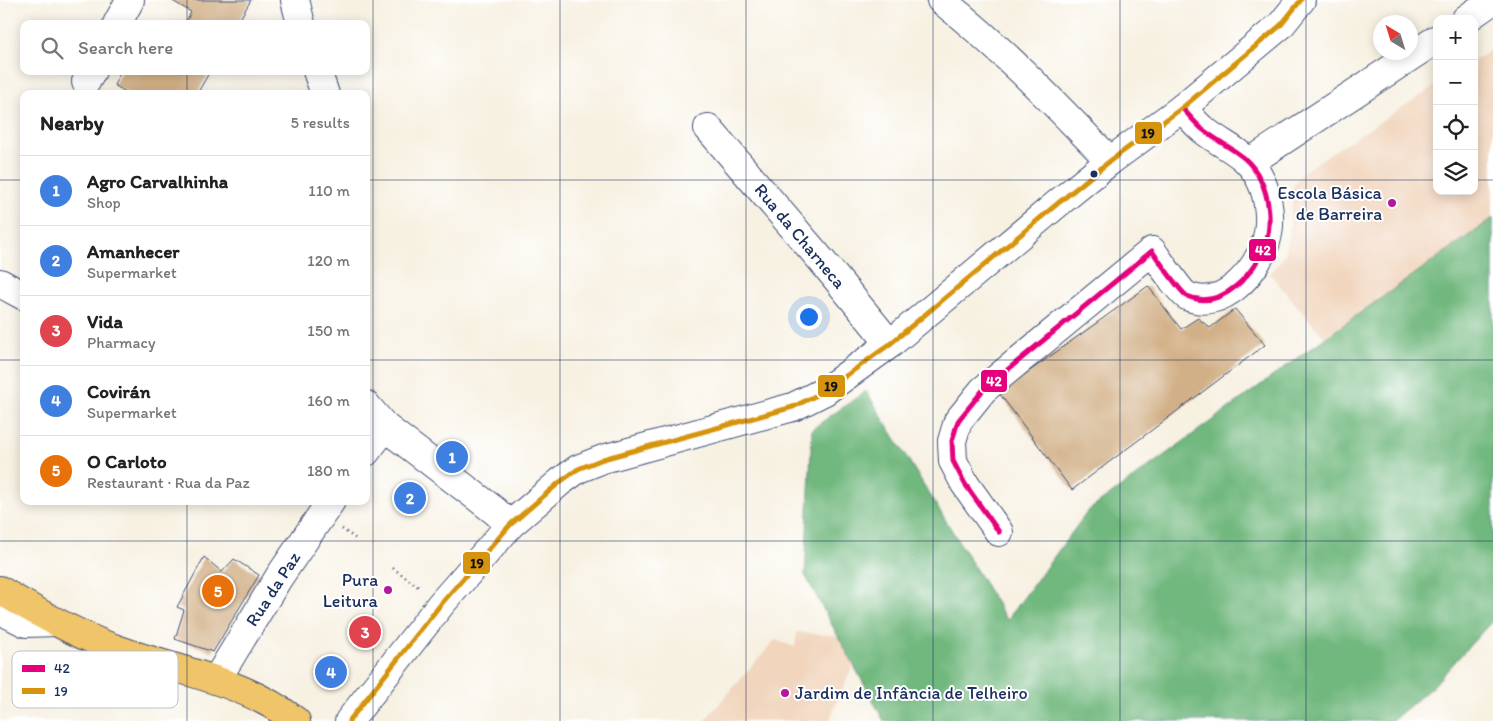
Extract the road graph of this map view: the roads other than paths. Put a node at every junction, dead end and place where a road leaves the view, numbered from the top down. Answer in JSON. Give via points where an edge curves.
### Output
{"nodes":[{"id":1,"x":130,"y":0,"type":"edge"},
{"id":2,"x":296,"y":0,"type":"edge"},
{"id":3,"x":941,"y":0,"type":"edge"},
{"id":4,"x":1301,"y":0,"type":"edge"},
{"id":5,"x":1493,"y":0,"type":"edge"},
{"id":6,"x":1472,"y":15,"type":"edge"},
{"id":7,"x":119,"y":20,"type":"edge"},
{"id":8,"x":300,"y":20,"type":"edge"},
{"id":9,"x":1433,"y":42,"type":"edge"},
{"id":10,"x":318,"y":75,"type":"edge"},
{"id":11,"x":324,"y":90,"type":"edge"},
{"id":12,"x":1182,"y":108,"type":"junction"},
{"id":13,"x":708,"y":128,"type":"dead end"},
{"id":14,"x":1110,"y":161,"type":"junction"},
{"id":15,"x":1250,"y":162,"type":"junction"},
{"id":16,"x":0,"y":283,"type":"edge"},
{"id":17,"x":20,"y":294,"type":"edge"},
{"id":18,"x":890,"y":344,"type":"junction"},
{"id":19,"x":370,"y":410,"type":"edge"},
{"id":20,"x":384,"y":426,"type":"junction"},
{"id":21,"x":370,"y":446,"type":"edge"},
{"id":22,"x":328,"y":505,"type":"edge"},
{"id":23,"x":510,"y":525,"type":"junction"},
{"id":24,"x":999,"y":532,"type":"dead end"},
{"id":25,"x":0,"y":590,"type":"edge"},
{"id":26,"x":0,"y":610,"type":"edge"},
{"id":27,"x":55,"y":622,"type":"junction"},
{"id":28,"x":121,"y":651,"type":"edge"},
{"id":29,"x":178,"y":668,"type":"edge"},
{"id":30,"x":217,"y":679,"type":"junction"},
{"id":31,"x":296,"y":721,"type":"edge"},
{"id":32,"x":349,"y":721,"type":"edge"}],
"edges":[{"from":1,"to":7,"type":"street"},
{"from":2,"to":8,"type":"street"},
{"from":3,"to":14,"type":"street","via":[[1045,94]]},
{"from":4,"to":12,"type":"street","via":[[1281,25]]},
{"from":5,"to":6,"type":"street"},
{"from":9,"to":15,"type":"street"},
{"from":10,"to":11,"type":"street"},
{"from":12,"to":14,"type":"street"},
{"from":12,"to":15,"type":"street","via":[[1205,132]]},
{"from":13,"to":18,"type":"street","name":"Rua da Charneca"},
{"from":14,"to":18,"type":"street"},
{"from":15,"to":24,"type":"street","via":[[1261,180],[1269,214],[1266,240],[1258,262],[1241,283],[1220,297],[1202,300],[1186,295],[1152,251],[983,390],[958,421],[952,441],[953,461],[964,484]]},
{"from":16,"to":17,"type":"street"},
{"from":18,"to":23,"type":"street","via":[[825,391],[793,407],[603,459],[578,469]]},
{"from":19,"to":20,"type":"street"},
{"from":20,"to":21,"type":"street"},
{"from":20,"to":23,"type":"street"},
{"from":22,"to":30,"type":"street","name":"Rua da Paz","via":[[279,577]]},
{"from":23,"to":32,"type":"street","via":[[441,604]]},
{"from":25,"to":27,"type":"main road"},
{"from":26,"to":27,"type":"street","via":[[26,623]]},
{"from":27,"to":28,"type":"main road"},
{"from":29,"to":30,"type":"main road"},
{"from":30,"to":31,"type":"main road","via":[[257,697]]}]}
